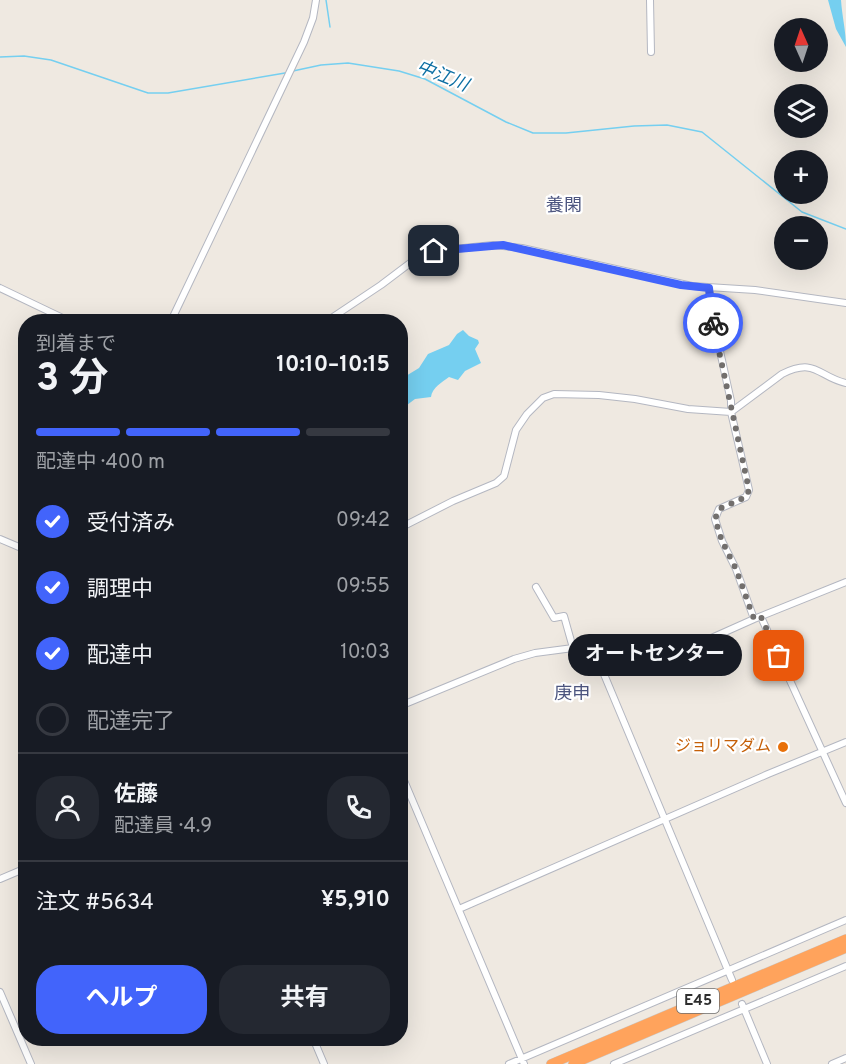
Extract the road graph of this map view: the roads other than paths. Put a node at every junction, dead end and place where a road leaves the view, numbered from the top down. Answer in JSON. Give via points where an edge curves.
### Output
{"nodes":[{"id":1,"x":316,"y":0,"type":"edge"},
{"id":2,"x":650,"y":0,"type":"edge"},
{"id":3,"x":651,"y":52,"type":"dead end"},
{"id":4,"x":0,"y":288,"type":"edge"},
{"id":5,"x":709,"y":288,"type":"junction"},
{"id":6,"x":846,"y":303,"type":"edge"},
{"id":7,"x":54,"y":314,"type":"edge"},
{"id":8,"x":174,"y":314,"type":"edge"},
{"id":9,"x":338,"y":314,"type":"edge"},
{"id":10,"x":846,"y":383,"type":"edge"},
{"id":11,"x":731,"y":412,"type":"junction"},
{"id":12,"x":408,"y":524,"type":"edge"},
{"id":13,"x":0,"y":539,"type":"edge"},
{"id":14,"x":18,"y":547,"type":"edge"},
{"id":15,"x":846,"y":582,"type":"edge"},
{"id":16,"x":536,"y":587,"type":"dead end"},
{"id":17,"x":758,"y":618,"type":"junction"},
{"id":18,"x":573,"y":648,"type":"junction"},
{"id":19,"x":593,"y":648,"type":"junction"},
{"id":20,"x":408,"y":703,"type":"edge"},
{"id":21,"x":846,"y":742,"type":"edge"},
{"id":22,"x":822,"y":752,"type":"junction"},
{"id":23,"x":408,"y":790,"type":"edge"},
{"id":24,"x":846,"y":803,"type":"edge"},
{"id":25,"x":664,"y":820,"type":"junction"},
{"id":26,"x":18,"y":871,"type":"edge"},
{"id":27,"x":0,"y":879,"type":"edge"},
{"id":28,"x":459,"y":909,"type":"junction"},
{"id":29,"x":846,"y":920,"type":"edge"},
{"id":30,"x":846,"y":939,"type":"edge"},
{"id":31,"x":846,"y":948,"type":"edge"},
{"id":32,"x":846,"y":966,"type":"edge"},
{"id":33,"x":728,"y":972,"type":"junction"},
{"id":34,"x":732,"y":980,"type":"dead end"},
{"id":35,"x":0,"y":992,"type":"edge"},
{"id":36,"x":742,"y":1006,"type":"junction"},
{"id":37,"x":18,"y":1034,"type":"edge"},
{"id":38,"x":23,"y":1046,"type":"edge"},
{"id":39,"x":316,"y":1046,"type":"edge"},
{"id":40,"x":846,"y":1058,"type":"edge"},
{"id":41,"x":523,"y":1061,"type":"edge"},
{"id":42,"x":31,"y":1064,"type":"edge"},
{"id":43,"x":324,"y":1064,"type":"edge"},
{"id":44,"x":509,"y":1064,"type":"edge"},
{"id":45,"x":550,"y":1064,"type":"edge"},
{"id":46,"x":573,"y":1064,"type":"edge"},
{"id":47,"x":614,"y":1064,"type":"edge"},
{"id":48,"x":767,"y":1064,"type":"edge"},
{"id":49,"x":832,"y":1064,"type":"edge"}],
"edges":[{"from":1,"to":8,"type":"street","via":[[313,18],[294,62]]},
{"from":2,"to":3,"type":"street"},
{"from":4,"to":7,"type":"street"},
{"from":5,"to":6,"type":"street","via":[[755,290]]},
{"from":5,"to":9,"type":"street","via":[[493,245],[422,254]]},
{"from":5,"to":11,"type":"street"},
{"from":10,"to":11,"type":"street","via":[[818,369],[791,369]]},
{"from":11,"to":12,"type":"street","via":[[688,410],[608,396],[554,394],[536,404],[516,430],[504,476]]},
{"from":11,"to":17,"type":"street","via":[[749,490],[746,497],[719,509],[715,519]]},
{"from":13,"to":14,"type":"street"},
{"from":15,"to":17,"type":"street"},
{"from":16,"to":18,"type":"street","via":[[554,618],[564,616]]},
{"from":17,"to":19,"type":"street","via":[[680,649]]},
{"from":17,"to":22,"type":"street"},
{"from":18,"to":19,"type":"street"},
{"from":18,"to":20,"type":"street","via":[[514,659]]},
{"from":19,"to":25,"type":"street"},
{"from":21,"to":22,"type":"street"},
{"from":22,"to":24,"type":"street"},
{"from":22,"to":25,"type":"street"},
{"from":23,"to":28,"type":"street"},
{"from":25,"to":28,"type":"street"},
{"from":25,"to":33,"type":"street"},
{"from":26,"to":27,"type":"street"},
{"from":28,"to":41,"type":"street"},
{"from":29,"to":33,"type":"street"},
{"from":30,"to":45,"type":"highway","number":"E45"},
{"from":31,"to":46,"type":"highway","number":"E45"},
{"from":32,"to":36,"type":"street"},
{"from":33,"to":34,"type":"street"},
{"from":33,"to":41,"type":"street"},
{"from":35,"to":37,"type":"street"},
{"from":36,"to":47,"type":"street"},
{"from":36,"to":48,"type":"street"},
{"from":38,"to":42,"type":"street"},
{"from":39,"to":43,"type":"street"},
{"from":40,"to":49,"type":"street"},
{"from":41,"to":44,"type":"street"}]}
